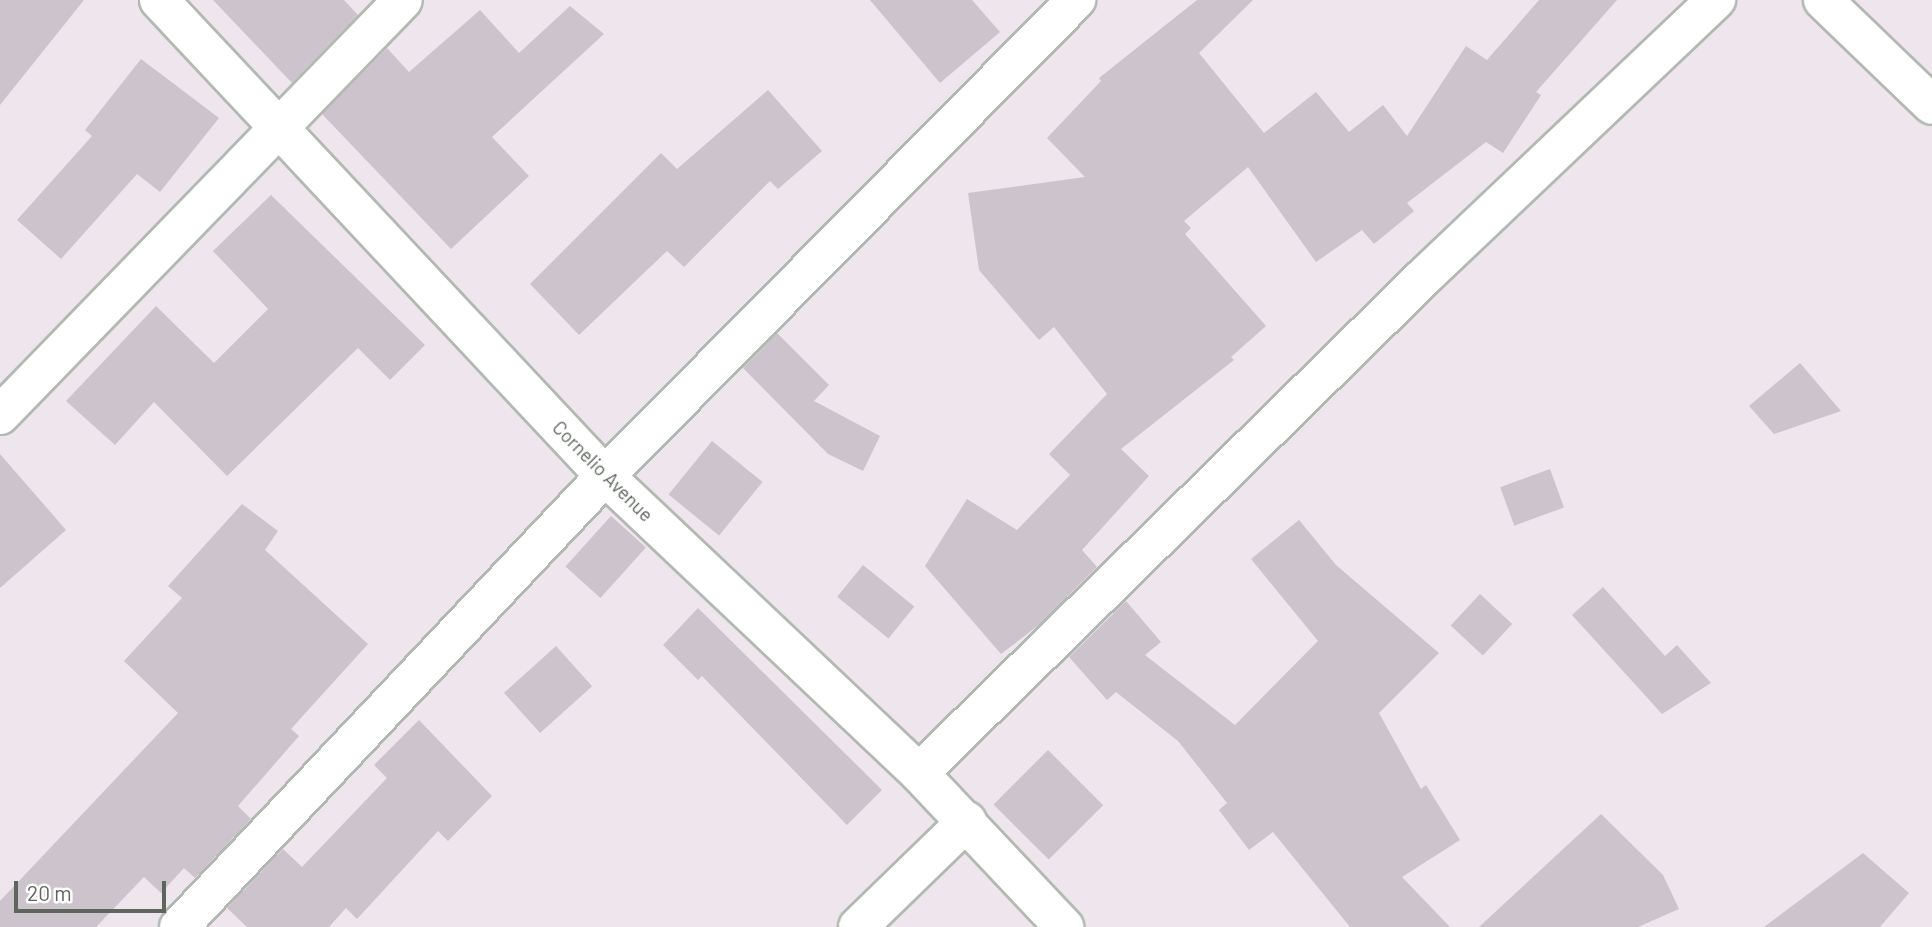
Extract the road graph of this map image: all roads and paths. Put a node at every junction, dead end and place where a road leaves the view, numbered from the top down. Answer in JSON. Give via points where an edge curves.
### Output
{"nodes":[{"id":1,"x":159,"y":0,"type":"edge"},
{"id":2,"x":403,"y":0,"type":"edge"},
{"id":3,"x":1076,"y":0,"type":"edge"},
{"id":4,"x":1716,"y":0,"type":"edge"},
{"id":5,"x":1823,"y":0,"type":"edge"},
{"id":6,"x":1932,"y":105,"type":"edge"},
{"id":7,"x":280,"y":129,"type":"junction"},
{"id":8,"x":0,"y":415,"type":"edge"},
{"id":9,"x":605,"y":476,"type":"junction"},
{"id":10,"x":919,"y":773,"type":"junction"},
{"id":11,"x":967,"y":821,"type":"junction"},
{"id":12,"x":180,"y":927,"type":"edge"},
{"id":13,"x":858,"y":927,"type":"edge"},
{"id":14,"x":1064,"y":927,"type":"edge"}],
"edges":[{"from":1,"to":7,"type":"street","name":"Cornelio Avenue"},
{"from":2,"to":7,"type":"street"},
{"from":3,"to":9,"type":"street"},
{"from":4,"to":10,"type":"street","via":[[1416,285]]},
{"from":5,"to":6,"type":"street"},
{"from":7,"to":8,"type":"street"},
{"from":7,"to":9,"type":"street","name":"Cornelio Avenue"},
{"from":9,"to":10,"type":"street","name":"Cornelio Avenue"},
{"from":9,"to":12,"type":"street"},
{"from":10,"to":11,"type":"street","name":"Cornelio Avenue"},
{"from":11,"to":13,"type":"street"},
{"from":11,"to":14,"type":"street","name":"Cornelio Avenue"}]}
